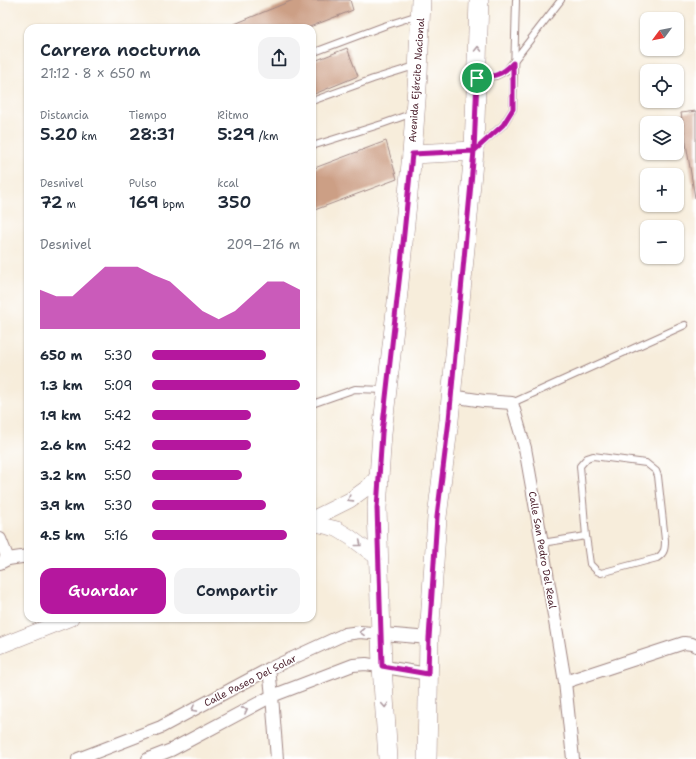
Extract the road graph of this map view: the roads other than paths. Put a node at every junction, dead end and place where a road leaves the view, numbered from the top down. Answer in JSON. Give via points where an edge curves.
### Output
{"nodes":[{"id":1,"x":479,"y":0,"type":"edge"},
{"id":2,"x":516,"y":0,"type":"edge"},
{"id":3,"x":562,"y":0,"type":"edge"},
{"id":4,"x":421,"y":7,"type":"edge"},
{"id":5,"x":316,"y":52,"type":"edge"},
{"id":6,"x":513,"y":63,"type":"junction"},
{"id":7,"x":418,"y":65,"type":"junction"},
{"id":8,"x":477,"y":78,"type":"junction"},
{"id":9,"x":316,"y":100,"type":"edge"},
{"id":10,"x":414,"y":112,"type":"junction"},
{"id":11,"x":316,"y":145,"type":"edge"},
{"id":12,"x":474,"y":151,"type":"junction"},
{"id":13,"x":412,"y":154,"type":"junction"},
{"id":14,"x":685,"y":325,"type":"dead end"},
{"id":15,"x":387,"y":390,"type":"junction"},
{"id":16,"x":451,"y":396,"type":"junction"},
{"id":17,"x":316,"y":403,"type":"edge"},
{"id":18,"x":512,"y":403,"type":"junction"},
{"id":19,"x":380,"y":474,"type":"junction"},
{"id":20,"x":316,"y":516,"type":"edge"},
{"id":21,"x":316,"y":524,"type":"edge"},
{"id":22,"x":586,"y":536,"type":"junction"},
{"id":23,"x":0,"y":540,"type":"edge"},
{"id":24,"x":542,"y":543,"type":"junction"},
{"id":25,"x":24,"y":557,"type":"edge"},
{"id":26,"x":379,"y":559,"type":"junction"},
{"id":27,"x":4,"y":561,"type":"edge"},
{"id":28,"x":61,"y":622,"type":"edge"},
{"id":29,"x":381,"y":633,"type":"junction"},
{"id":30,"x":429,"y":638,"type":"junction"},
{"id":31,"x":0,"y":646,"type":"edge"},
{"id":32,"x":696,"y":646,"type":"edge"},
{"id":33,"x":382,"y":666,"type":"junction"},
{"id":34,"x":269,"y":669,"type":"junction"},
{"id":35,"x":428,"y":674,"type":"junction"},
{"id":36,"x":565,"y":682,"type":"junction"},
{"id":37,"x":272,"y":696,"type":"junction"},
{"id":38,"x":78,"y":759,"type":"edge"},
{"id":39,"x":148,"y":759,"type":"edge"},
{"id":40,"x":277,"y":759,"type":"edge"},
{"id":41,"x":388,"y":759,"type":"edge"},
{"id":42,"x":427,"y":759,"type":"edge"},
{"id":43,"x":573,"y":759,"type":"edge"}],
"edges":[{"from":8,"to":1,"type":"main road","one_way":true},
{"from":2,"to":6,"type":"lane"},
{"from":3,"to":6,"type":"lane"},
{"from":4,"to":5,"type":"lane","via":[[384,26]]},
{"from":4,"to":7,"type":"main road","name":"Avenida Ejército Nacional"},
{"from":6,"to":8,"type":"lane","via":[[496,76]]},
{"from":6,"to":12,"type":"lane","via":[[513,109],[503,125]]},
{"from":7,"to":9,"type":"lane"},
{"from":7,"to":10,"type":"main road","name":"Avenida Ejército Nacional"},
{"from":8,"to":12,"type":"main road"},
{"from":10,"to":11,"type":"lane"},
{"from":10,"to":13,"type":"main road","name":"Avenida Ejército Nacional"},
{"from":12,"to":13,"type":"main road"},
{"from":12,"to":16,"type":"main road"},
{"from":13,"to":15,"type":"main road","name":"Avenida Ejército Nacional"},
{"from":14,"to":18,"type":"lane"},
{"from":15,"to":17,"type":"lane","via":[[355,389]]},
{"from":15,"to":19,"type":"main road","name":"Avenida Ejército Nacional"},
{"from":16,"to":18,"type":"street"},
{"from":16,"to":30,"type":"main road","via":[[437,517]]},
{"from":18,"to":24,"type":"street","name":"Calle San Pedro Del Real","via":[[525,448]]},
{"from":19,"to":20,"type":"street","one_way":true,"via":[[350,500]]},
{"from":19,"to":26,"type":"main road","name":"Avenida Ejército Nacional","via":[[377,508]]},
{"from":21,"to":26,"type":"street","one_way":true,"via":[[337,529],[350,536]]},
{"from":22,"to":22,"type":"lane","via":[[590,564],[601,573],[662,555],[665,540],[656,471],[646,463],[593,456],[587,458],[580,466]]},
{"from":22,"to":24,"type":"lane"},
{"from":23,"to":27,"type":"street"},
{"from":24,"to":36,"type":"street","name":"Calle San Pedro Del Real"},
{"from":25,"to":27,"type":"street"},
{"from":26,"to":29,"type":"main road","name":"Avenida Ejército Nacional"},
{"from":28,"to":31,"type":"street"},
{"from":29,"to":30,"type":"street","name":"Calle Paseo Del Solar"},
{"from":29,"to":33,"type":"main road","name":"Avenida Ejército Nacional"},
{"from":29,"to":34,"type":"street","name":"Calle Paseo Del Solar","one_way":true,"via":[[345,634]]},
{"from":30,"to":35,"type":"main road"},
{"from":32,"to":36,"type":"street","via":[[684,643]]},
{"from":33,"to":35,"type":"street"},
{"from":33,"to":37,"type":"street","via":[[353,665]]},
{"from":33,"to":41,"type":"main road","name":"Avenida Ejército Nacional","one_way":true},
{"from":34,"to":37,"type":"street"},
{"from":34,"to":38,"type":"street","name":"Calle Paseo Del Solar","one_way":true,"via":[[160,727]]},
{"from":35,"to":42,"type":"main road"},
{"from":36,"to":43,"type":"street","name":"Calle San Pedro Del Real"},
{"from":39,"to":37,"type":"street","one_way":true,"via":[[171,750]]},
{"from":37,"to":40,"type":"street"}]}
